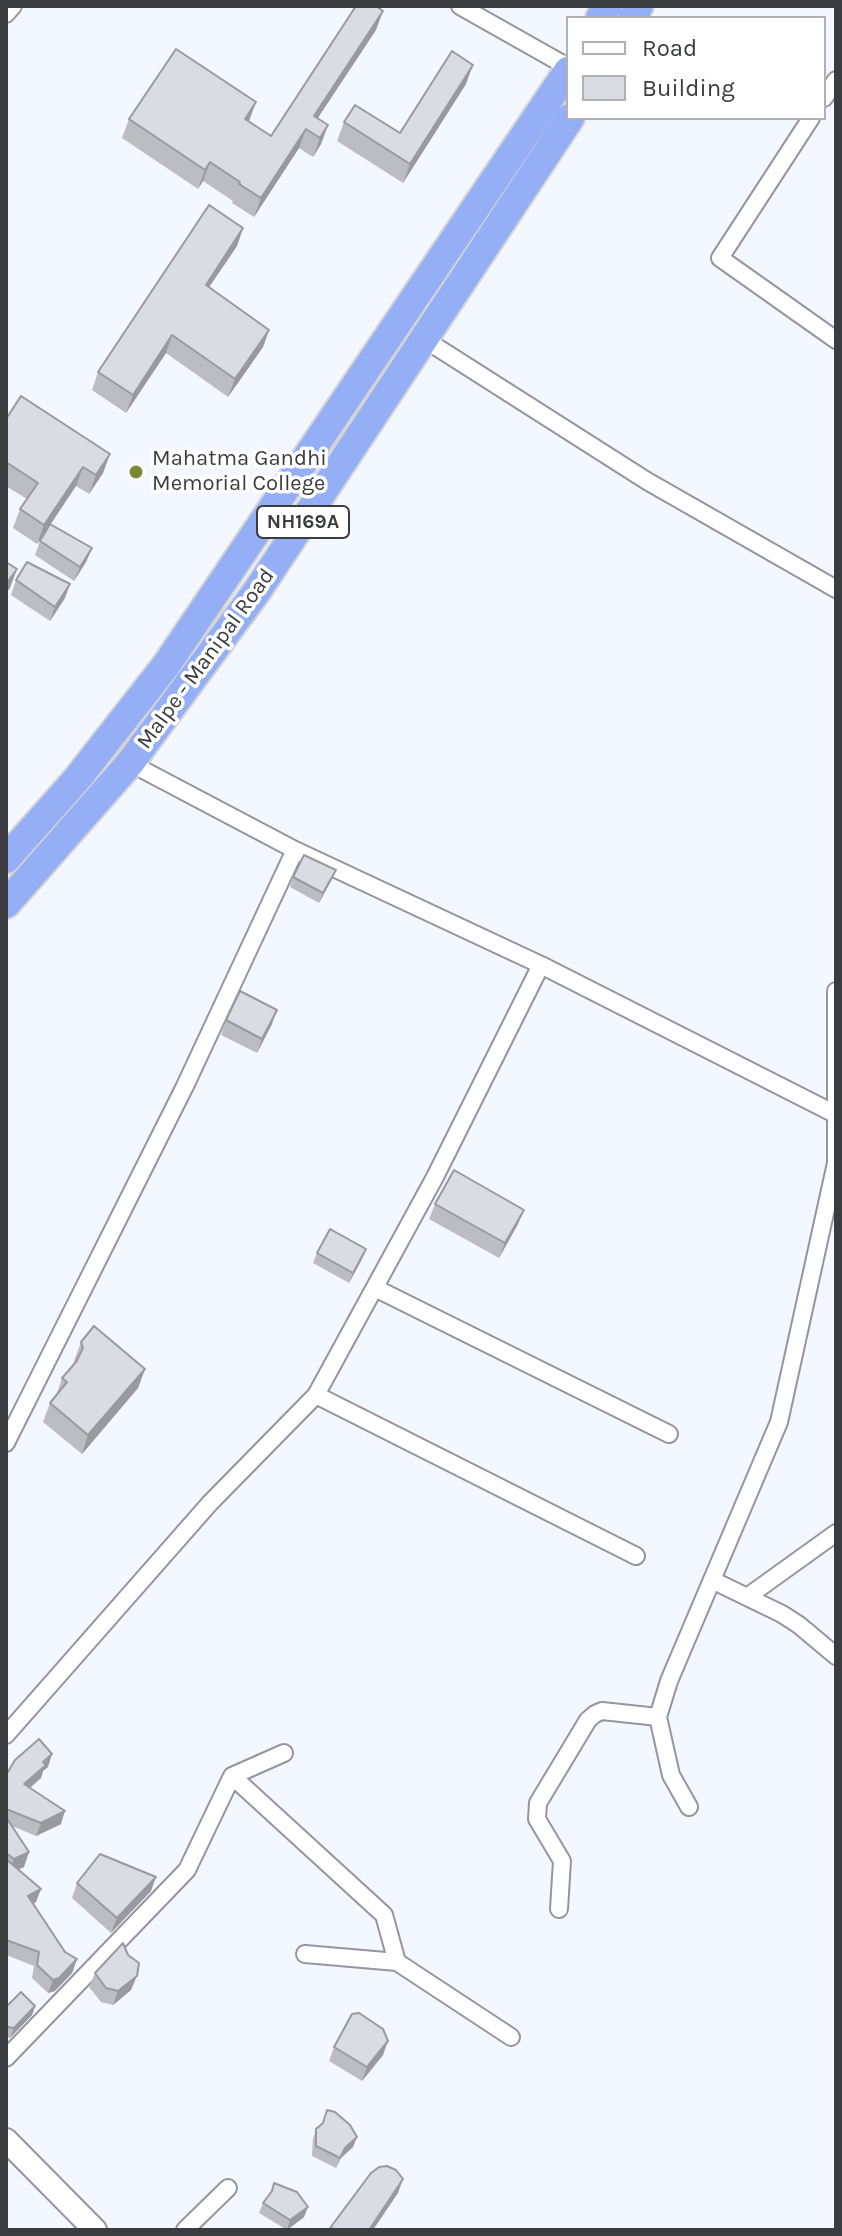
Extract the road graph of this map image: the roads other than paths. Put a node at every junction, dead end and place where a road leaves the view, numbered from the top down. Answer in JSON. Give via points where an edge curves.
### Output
{"nodes":[{"id":1,"x":13,"y":6,"type":"edge"},
{"id":2,"x":460,"y":6,"type":"edge"},
{"id":3,"x":6,"y":14,"type":"edge"},
{"id":4,"x":566,"y":68,"type":"edge"},
{"id":5,"x":566,"y":72,"type":"edge"},
{"id":6,"x":569,"y":120,"type":"edge"},
{"id":7,"x":810,"y":120,"type":"edge"},
{"id":8,"x":424,"y":339,"type":"junction"},
{"id":9,"x":836,"y":340,"type":"edge"},
{"id":10,"x":347,"y":401,"type":"junction"},
{"id":11,"x":372,"y":418,"type":"junction"},
{"id":12,"x":836,"y":589,"type":"edge"},
{"id":13,"x":130,"y":763,"type":"junction"},
{"id":14,"x":295,"y":850,"type":"junction"},
{"id":15,"x":6,"y":859,"type":"edge"},
{"id":16,"x":6,"y":904,"type":"edge"},
{"id":17,"x":541,"y":965,"type":"junction"},
{"id":18,"x":836,"y":991,"type":"edge"},
{"id":19,"x":835,"y":1114,"type":"edge"},
{"id":20,"x":835,"y":1180,"type":"edge"},
{"id":21,"x":375,"y":1288,"type":"junction"},
{"id":22,"x":316,"y":1395,"type":"junction"},
{"id":23,"x":669,"y":1434,"type":"dead end"},
{"id":24,"x":6,"y":1443,"type":"edge"},
{"id":25,"x":836,"y":1533,"type":"edge"},
{"id":26,"x":636,"y":1556,"type":"dead end"},
{"id":27,"x":712,"y":1580,"type":"junction"},
{"id":28,"x":747,"y":1597,"type":"junction"},
{"id":29,"x":836,"y":1656,"type":"edge"},
{"id":30,"x":658,"y":1717,"type":"junction"},
{"id":31,"x":6,"y":1735,"type":"edge"},
{"id":32,"x":284,"y":1753,"type":"dead end"},
{"id":33,"x":232,"y":1776,"type":"junction"},
{"id":34,"x":689,"y":1807,"type":"dead end"},
{"id":35,"x":559,"y":1909,"type":"dead end"},
{"id":36,"x":305,"y":1954,"type":"dead end"},
{"id":37,"x":397,"y":1962,"type":"junction"},
{"id":38,"x":511,"y":2037,"type":"dead end"},
{"id":39,"x":6,"y":2058,"type":"edge"},
{"id":40,"x":6,"y":2140,"type":"edge"},
{"id":41,"x":228,"y":2188,"type":"dead end"},
{"id":42,"x":95,"y":2230,"type":"edge"},
{"id":43,"x":185,"y":2230,"type":"edge"}],
"edges":[{"from":1,"to":3,"type":"street"},
{"from":2,"to":4,"type":"street"},
{"from":5,"to":10,"type":"highway","name":"Malpe - Manipal Road","number":"NH169A"},
{"from":6,"to":8,"type":"highway","name":"Malpe - Manipal Road","number":"NH169A"},
{"from":7,"to":9,"type":"street","via":[[720,258]]},
{"from":8,"to":11,"type":"highway","name":"Malpe - Manipal Road","number":"NH169A"},
{"from":8,"to":12,"type":"street","via":[[647,481]]},
{"from":10,"to":11,"type":"street"},
{"from":10,"to":15,"type":"highway","name":"Malpe - Manipal Road","number":"NH169A","via":[[167,664]]},
{"from":11,"to":13,"type":"highway","name":"Malpe - Manipal Road","number":"NH169A","via":[[257,591]]},
{"from":13,"to":14,"type":"street"},
{"from":13,"to":16,"type":"highway","name":"Malpe - Manipal Road","number":"NH169A"},
{"from":14,"to":17,"type":"street"},
{"from":14,"to":24,"type":"street","via":[[185,1086]]},
{"from":17,"to":19,"type":"street"},
{"from":17,"to":21,"type":"street"},
{"from":18,"to":19,"type":"street"},
{"from":19,"to":20,"type":"street"},
{"from":20,"to":27,"type":"street","via":[[779,1422]]},
{"from":21,"to":22,"type":"street"},
{"from":21,"to":23,"type":"street"},
{"from":22,"to":26,"type":"street"},
{"from":22,"to":31,"type":"street","via":[[210,1503]]},
{"from":25,"to":28,"type":"street"},
{"from":27,"to":28,"type":"street"},
{"from":27,"to":30,"type":"street"},
{"from":28,"to":29,"type":"street","via":[[799,1625]]},
{"from":30,"to":34,"type":"street","via":[[671,1775]]},
{"from":30,"to":35,"type":"street","via":[[595,1714],[538,1803],[537,1819],[562,1861]]},
{"from":32,"to":33,"type":"street"},
{"from":33,"to":37,"type":"street","via":[[384,1915]]},
{"from":33,"to":39,"type":"street","via":[[187,1870]]},
{"from":36,"to":37,"type":"street"},
{"from":37,"to":38,"type":"street"},
{"from":40,"to":42,"type":"street"},
{"from":41,"to":43,"type":"street"}]}
